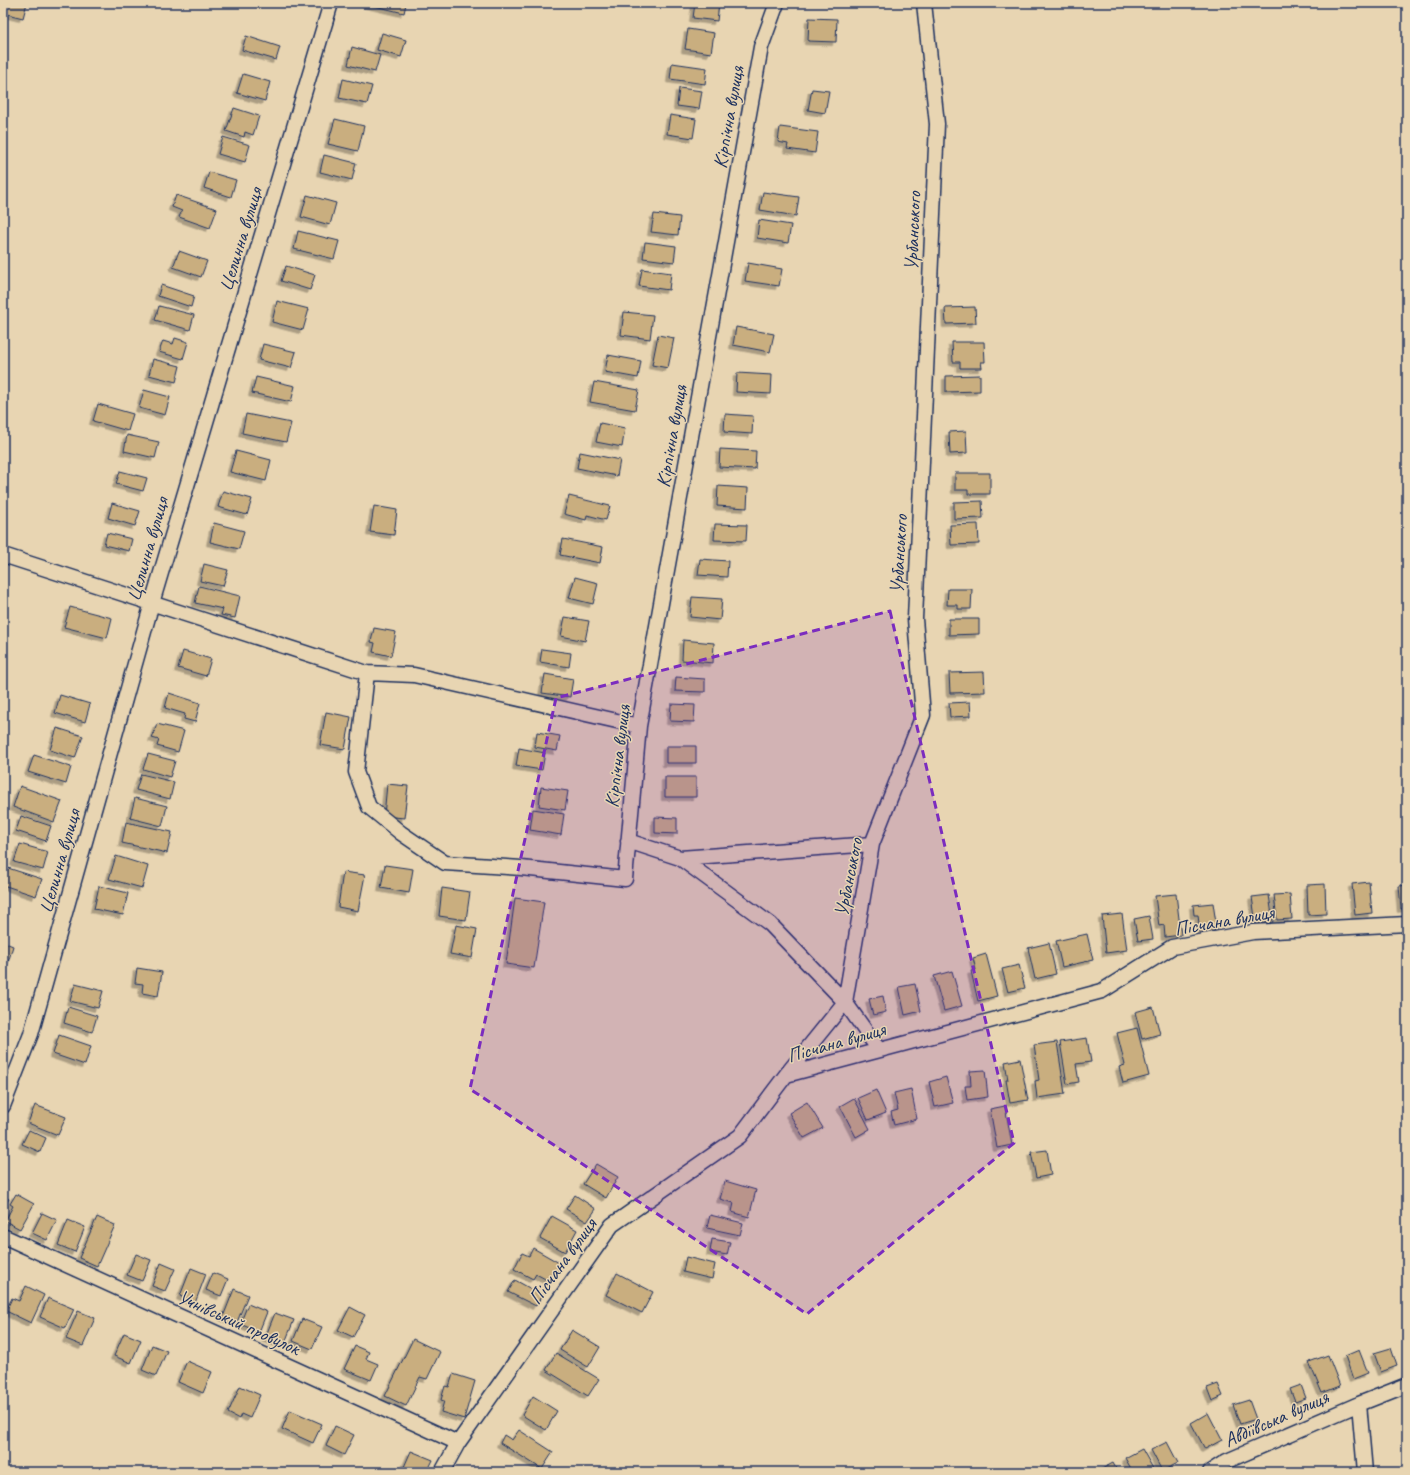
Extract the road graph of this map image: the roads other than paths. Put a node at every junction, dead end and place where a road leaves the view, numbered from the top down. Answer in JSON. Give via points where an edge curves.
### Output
{"nodes":[{"id":1,"x":331,"y":3,"type":"edge"},
{"id":2,"x":777,"y":3,"type":"edge"},
{"id":3,"x":924,"y":3,"type":"edge"},
{"id":4,"x":3,"y":555,"type":"edge"},
{"id":5,"x":152,"y":603,"type":"junction"},
{"id":6,"x":367,"y":673,"type":"junction"},
{"id":7,"x":639,"y":726,"type":"junction"},
{"id":8,"x":628,"y":841,"type":"junction"},
{"id":9,"x":872,"y":844,"type":"junction"},
{"id":10,"x":680,"y":858,"type":"junction"},
{"id":11,"x":1407,"y":924,"type":"edge"},
{"id":12,"x":844,"y":1002,"type":"junction"},
{"id":13,"x":879,"y":1050,"type":"junction"},
{"id":14,"x":786,"y":1075,"type":"junction"},
{"id":15,"x":3,"y":1106,"type":"edge"},
{"id":16,"x":3,"y":1236,"type":"edge"},
{"id":17,"x":1407,"y":1386,"type":"edge"},
{"id":18,"x":1359,"y":1404,"type":"junction"},
{"id":19,"x":458,"y":1443,"type":"junction"},
{"id":20,"x":442,"y":1472,"type":"edge"},
{"id":21,"x":1210,"y":1472,"type":"edge"},
{"id":22,"x":1365,"y":1472,"type":"edge"}],
"edges":[{"from":1,"to":5,"type":"street","name":"Целинна вулиця"},
{"from":2,"to":7,"type":"street","name":"Кiрпiчна вулиця","via":[[761,47]]},
{"from":3,"to":9,"type":"street","name":"Урбанського","via":[[937,124],[915,619],[923,715]]},
{"from":4,"to":5,"type":"street"},
{"from":5,"to":6,"type":"street"},
{"from":5,"to":15,"type":"street","name":"Целинна вулиця","via":[[31,1034]]},
{"from":6,"to":7,"type":"street","via":[[414,676]]},
{"from":6,"to":8,"type":"street","name":"Кiрпiчна вулиця","via":[[356,772],[369,807],[445,863],[624,879]]},
{"from":7,"to":8,"type":"street","name":"Кiрпiчна вулиця"},
{"from":8,"to":10,"type":"street"},
{"from":9,"to":10,"type":"street"},
{"from":9,"to":12,"type":"street","name":"Урбанського"},
{"from":10,"to":12,"type":"street","via":[[770,924]]},
{"from":11,"to":13,"type":"street","name":"Пiсчана вулиця","via":[[1253,932],[1172,947],[1102,991]]},
{"from":12,"to":13,"type":"street"},
{"from":12,"to":14,"type":"street","name":"Урбанського"},
{"from":13,"to":14,"type":"street","name":"Пiсчана вулиця"},
{"from":14,"to":19,"type":"street","name":"Пiсчана вулиця","via":[[740,1136],[612,1225]]},
{"from":16,"to":19,"type":"street","name":"Учнівський провулок"},
{"from":17,"to":18,"type":"street","name":"Авдіївська вулиця"},
{"from":18,"to":21,"type":"street","name":"Авдіївська вулиця","via":[[1227,1461]]},
{"from":18,"to":22,"type":"street","name":"Авдіївська вулиця"},
{"from":19,"to":20,"type":"street","name":"Пiсчана вулиця"}]}
